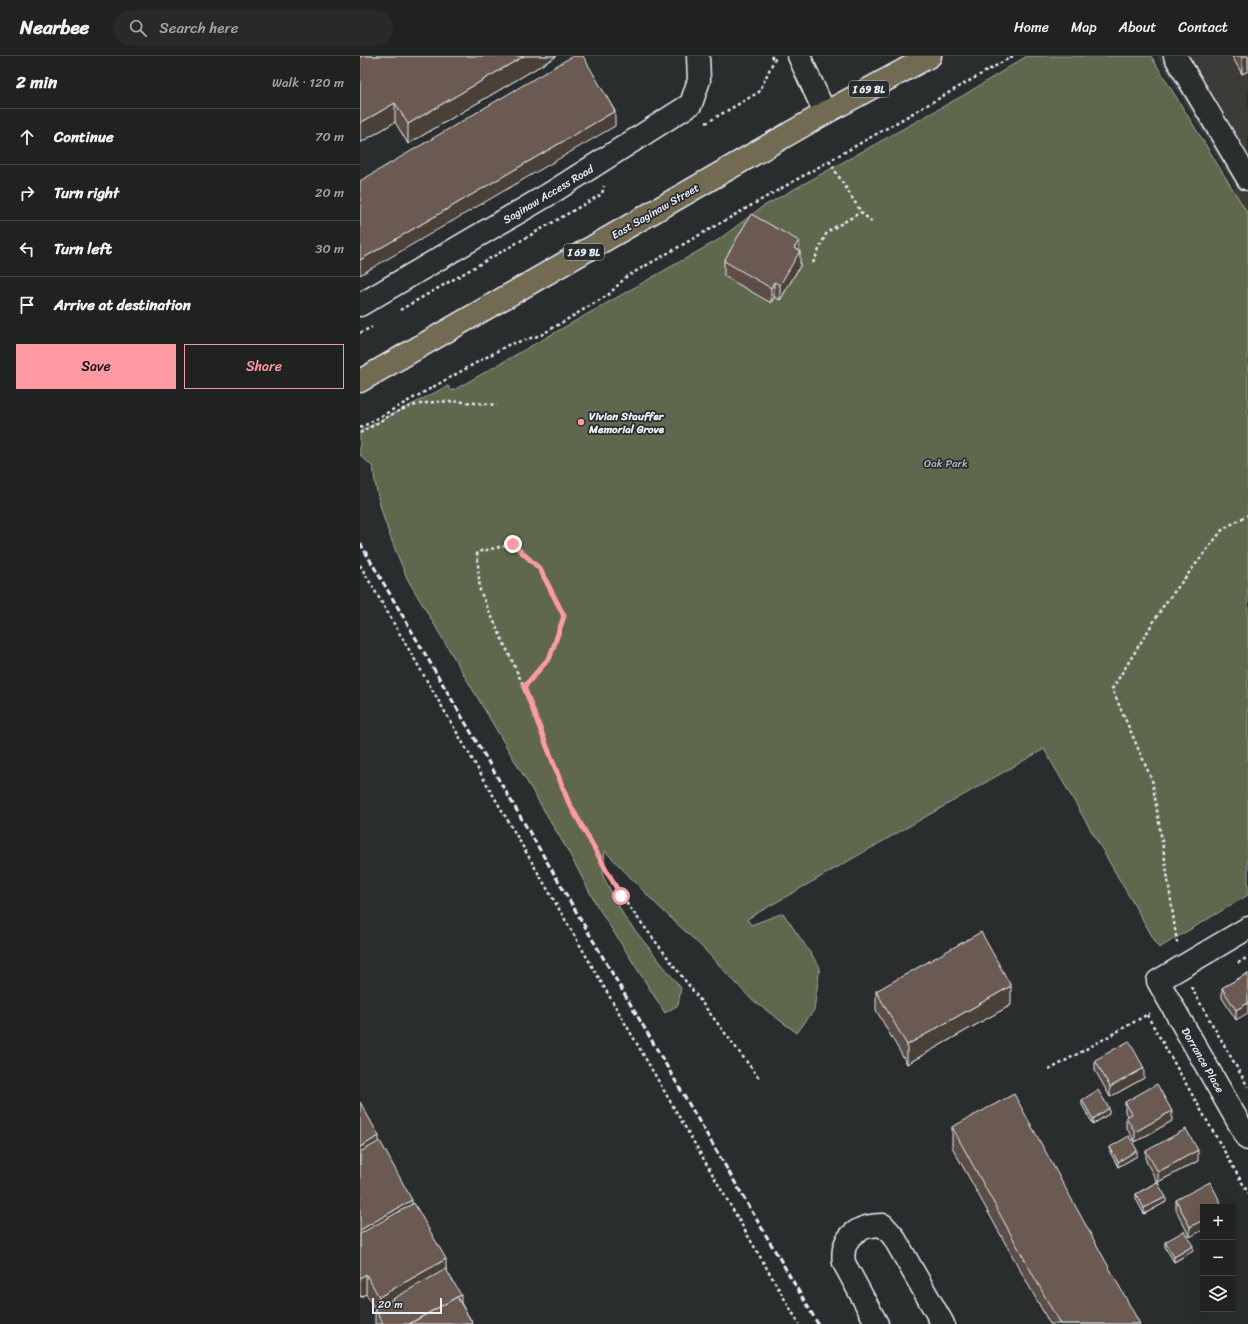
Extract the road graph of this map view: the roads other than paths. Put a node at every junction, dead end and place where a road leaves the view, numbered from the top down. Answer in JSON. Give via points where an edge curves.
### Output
{"nodes":[{"id":1,"x":698,"y":56,"type":"edge"},
{"id":2,"x":799,"y":56,"type":"edge"},
{"id":3,"x":930,"y":56,"type":"edge"},
{"id":4,"x":1175,"y":56,"type":"edge"},
{"id":5,"x":825,"y":113,"type":"junction"},
{"id":6,"x":1248,"y":179,"type":"edge"},
{"id":7,"x":360,"y":305,"type":"edge"},
{"id":8,"x":360,"y":381,"type":"edge"},
{"id":9,"x":1248,"y":928,"type":"edge"},
{"id":10,"x":1248,"y":1139,"type":"edge"},
{"id":11,"x":877,"y":1324,"type":"edge"},
{"id":12,"x":943,"y":1324,"type":"edge"}],
"edges":[{"from":1,"to":7,"type":"street","name":"Saginaw Access Road","via":[[699,80],[691,104],[551,193]]},
{"from":2,"to":5,"type":"street"},
{"from":3,"to":5,"type":"main road","name":"East Saginaw Street","number":"I 69 BL"},
{"from":4,"to":6,"type":"street"},
{"from":5,"to":8,"type":"main road","name":"East Saginaw Street","number":"I 69 BL"},
{"from":9,"to":10,"type":"street","name":"Dorrance Place","via":[[1158,981]]},
{"from":11,"to":12,"type":"street","via":[[844,1263],[842,1253],[846,1240],[869,1225],[882,1225],[893,1236]]}]}
